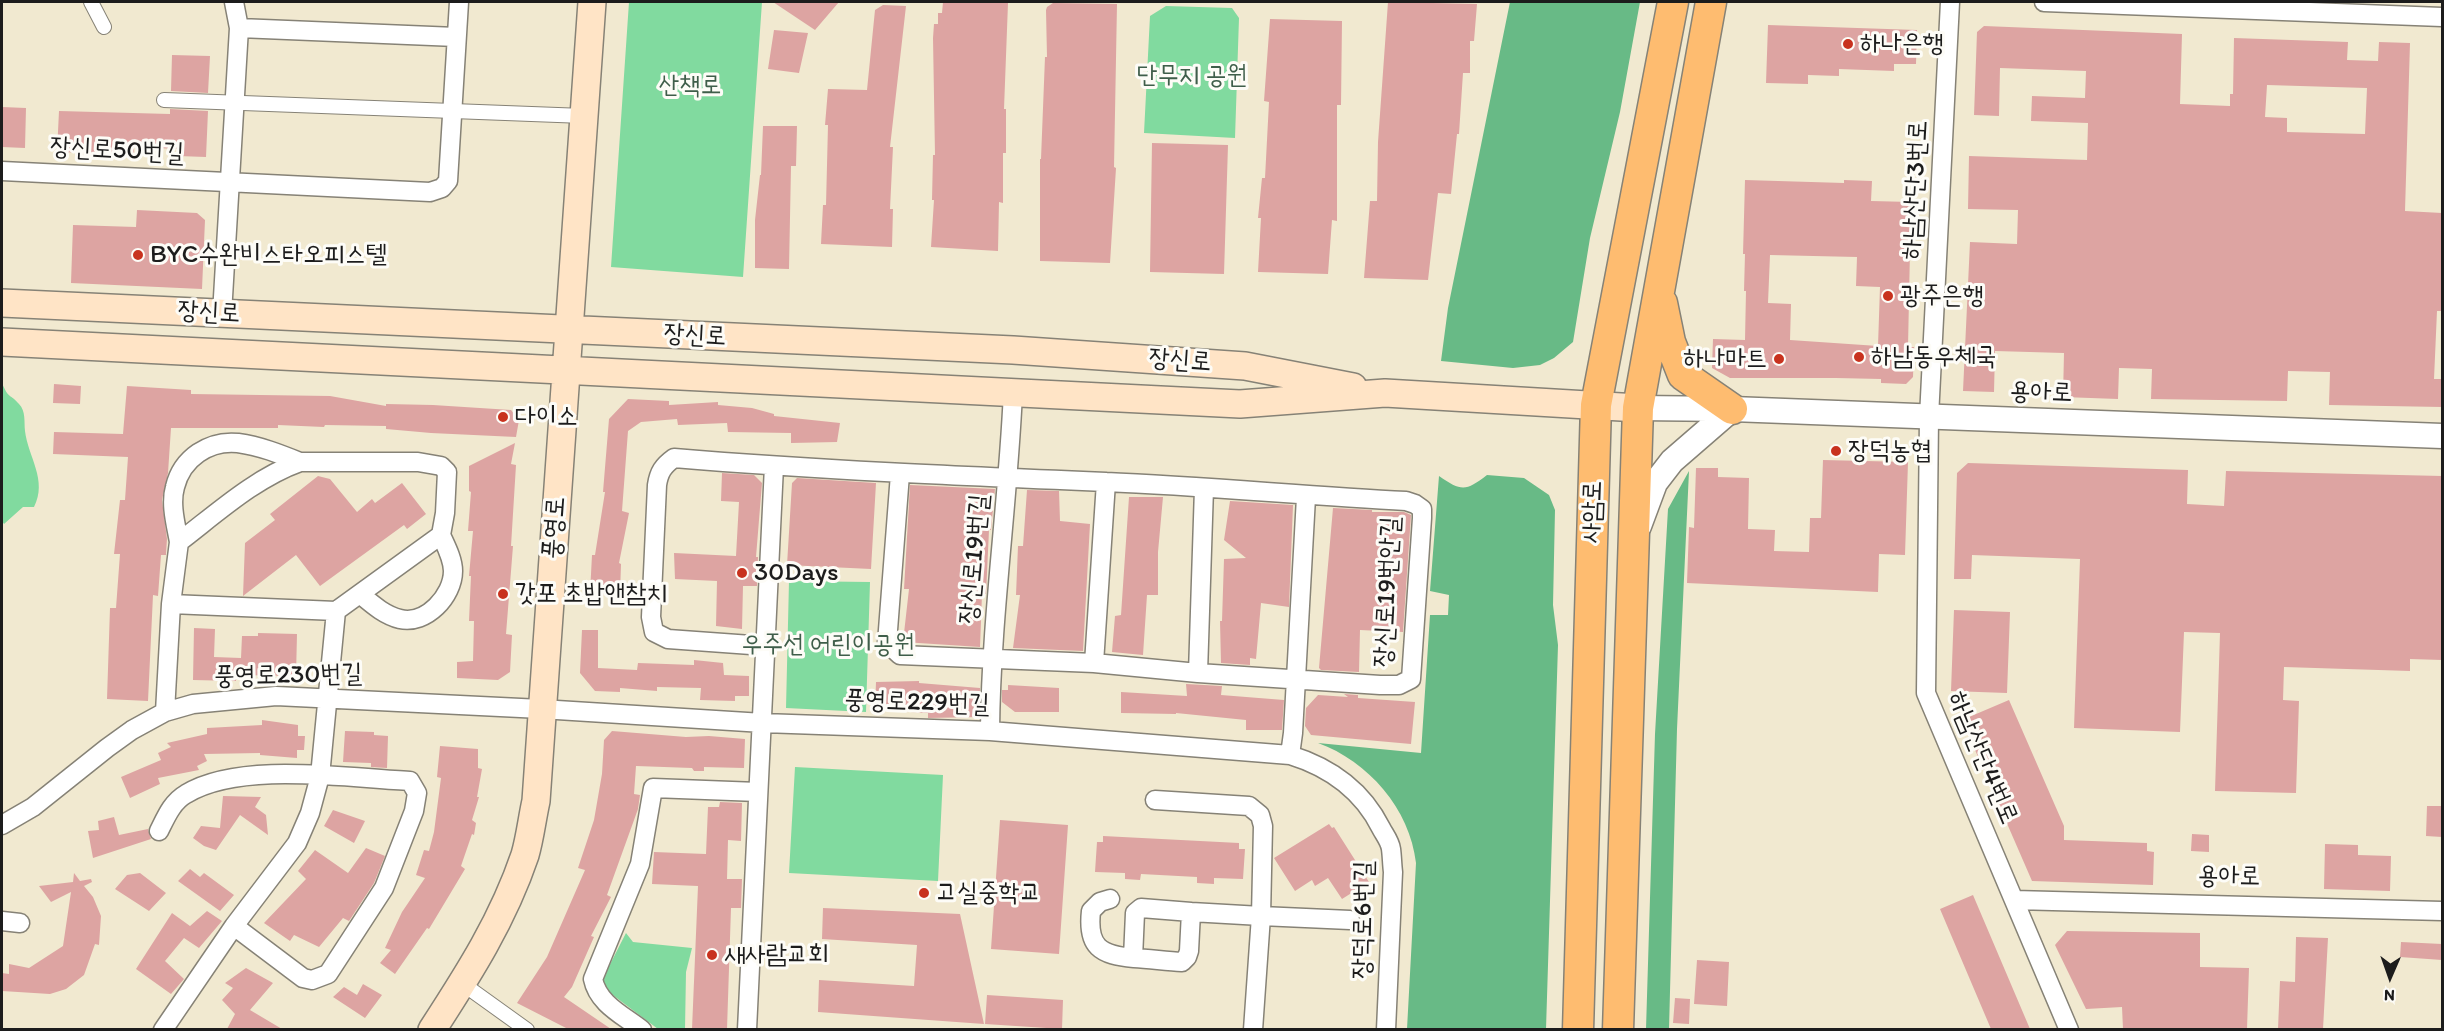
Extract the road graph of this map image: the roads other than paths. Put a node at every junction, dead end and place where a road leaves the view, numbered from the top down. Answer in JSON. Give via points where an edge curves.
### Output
{"nodes":[{"id":1,"x":91,"y":2,"type":"edge"},
{"id":2,"x":234,"y":2,"type":"edge"},
{"id":3,"x":459,"y":2,"type":"edge"},
{"id":4,"x":592,"y":2,"type":"edge"},
{"id":5,"x":1673,"y":2,"type":"edge"},
{"id":6,"x":1711,"y":2,"type":"edge"},
{"id":7,"x":1950,"y":2,"type":"edge"},
{"id":8,"x":2044,"y":2,"type":"edge"},
{"id":9,"x":2442,"y":17,"type":"edge"},
{"id":10,"x":104,"y":27,"type":"dead end"},
{"id":11,"x":239,"y":28,"type":"junction"},
{"id":12,"x":456,"y":37,"type":"junction"},
{"id":13,"x":164,"y":100,"type":"dead end"},
{"id":14,"x":235,"y":104,"type":"junction"},
{"id":15,"x":453,"y":112,"type":"junction"},
{"id":16,"x":584,"y":116,"type":"junction"},
{"id":17,"x":2,"y":171,"type":"edge"},
{"id":18,"x":230,"y":182,"type":"junction"},
{"id":19,"x":1660,"y":290,"type":"junction"},
{"id":20,"x":2,"y":303,"type":"edge"},
{"id":21,"x":222,"y":314,"type":"junction"},
{"id":22,"x":570,"y":330,"type":"junction"},
{"id":23,"x":2,"y":342,"type":"edge"},
{"id":24,"x":567,"y":370,"type":"junction"},
{"id":25,"x":1013,"y":392,"type":"junction"},
{"id":26,"x":1385,"y":393,"type":"junction"},
{"id":27,"x":1596,"y":405,"type":"junction"},
{"id":28,"x":1638,"y":408,"type":"junction"},
{"id":29,"x":1732,"y":409,"type":"junction"},
{"id":30,"x":1929,"y":417,"type":"junction"},
{"id":31,"x":2442,"y":436,"type":"edge"},
{"id":32,"x":300,"y":462,"type":"junction"},
{"id":33,"x":774,"y":466,"type":"junction"},
{"id":34,"x":900,"y":474,"type":"junction"},
{"id":35,"x":1008,"y":480,"type":"junction"},
{"id":36,"x":1106,"y":482,"type":"junction"},
{"id":37,"x":1204,"y":488,"type":"junction"},
{"id":38,"x":1306,"y":496,"type":"junction"},
{"id":39,"x":441,"y":535,"type":"junction"},
{"id":40,"x":179,"y":542,"type":"junction"},
{"id":41,"x":1633,"y":543,"type":"junction"},
{"id":42,"x":360,"y":594,"type":"junction"},
{"id":43,"x":171,"y":604,"type":"junction"},
{"id":44,"x":336,"y":611,"type":"junction"},
{"id":45,"x":765,"y":646,"type":"junction"},
{"id":46,"x":992,"y":661,"type":"junction"},
{"id":47,"x":1094,"y":663,"type":"junction"},
{"id":48,"x":1198,"y":673,"type":"junction"},
{"id":49,"x":1296,"y":679,"type":"junction"},
{"id":50,"x":328,"y":698,"type":"junction"},
{"id":51,"x":541,"y":709,"type":"junction"},
{"id":52,"x":165,"y":712,"type":"junction"},
{"id":53,"x":763,"y":723,"type":"junction"},
{"id":54,"x":990,"y":732,"type":"junction"},
{"id":55,"x":1290,"y":755,"type":"junction"},
{"id":56,"x":320,"y":776,"type":"junction"},
{"id":57,"x":758,"y":792,"type":"junction"},
{"id":58,"x":1155,"y":800,"type":"dead end"},
{"id":59,"x":2,"y":825,"type":"edge"},
{"id":60,"x":159,"y":831,"type":"dead end"},
{"id":61,"x":1110,"y":899,"type":"dead end"},
{"id":62,"x":2014,"y":900,"type":"junction"},
{"id":63,"x":2442,"y":911,"type":"edge"},
{"id":64,"x":1191,"y":912,"type":"junction"},
{"id":65,"x":1261,"y":916,"type":"junction"},
{"id":66,"x":1350,"y":920,"type":"dead end"},
{"id":67,"x":234,"y":926,"type":"junction"},
{"id":68,"x":1133,"y":958,"type":"junction"},
{"id":69,"x":463,"y":984,"type":"junction"},
{"id":70,"x":171,"y":1026,"type":"edge"},
{"id":71,"x":432,"y":1029,"type":"edge"},
{"id":72,"x":526,"y":1029,"type":"edge"},
{"id":73,"x":642,"y":1029,"type":"edge"},
{"id":74,"x":747,"y":1029,"type":"edge"},
{"id":75,"x":1253,"y":1029,"type":"edge"},
{"id":76,"x":1386,"y":1029,"type":"edge"},
{"id":77,"x":1578,"y":1029,"type":"edge"},
{"id":78,"x":1618,"y":1029,"type":"edge"},
{"id":79,"x":2069,"y":1029,"type":"edge"}],
"edges":[{"from":1,"to":10,"type":"street"},
{"from":2,"to":11,"type":"street"},
{"from":3,"to":12,"type":"street"},
{"from":4,"to":16,"type":"main road","name":"풍영로"},
{"from":5,"to":27,"type":"main road","name":"사암로"},
{"from":6,"to":19,"type":"main road","name":"사암로"},
{"from":7,"to":30,"type":"street","name":"하남산단3번로"},
{"from":8,"to":9,"type":"street"},
{"from":11,"to":12,"type":"street"},
{"from":11,"to":14,"type":"street"},
{"from":12,"to":15,"type":"street"},
{"from":13,"to":14,"type":"street"},
{"from":14,"to":15,"type":"street"},
{"from":14,"to":18,"type":"street"},
{"from":15,"to":16,"type":"street"},
{"from":15,"to":18,"type":"street","name":"장신로50번길","via":[[448,180],[442,188],[430,192]]},
{"from":16,"to":22,"type":"main road","name":"풍영로"},
{"from":17,"to":18,"type":"street","name":"장신로50번길"},
{"from":18,"to":21,"type":"street"},
{"from":19,"to":28,"type":"main road","name":"사암로"},
{"from":19,"to":29,"type":"main road","via":[[1670,342],[1683,375]]},
{"from":20,"to":21,"type":"main road","name":"장신로"},
{"from":21,"to":22,"type":"main road","name":"장신로"},
{"from":22,"to":24,"type":"main road","name":"풍영로"},
{"from":22,"to":26,"type":"main road","name":"장신로","via":[[1013,350],[1245,366]]},
{"from":23,"to":24,"type":"main road","name":"장신로"},
{"from":24,"to":25,"type":"main road","name":"장신로"},
{"from":24,"to":51,"type":"main road","name":"풍영로"},
{"from":25,"to":26,"type":"main road","name":"장신로","via":[[1240,404]]},
{"from":25,"to":35,"type":"street","name":"장신로19번길"},
{"from":26,"to":27,"type":"main road","name":"장신로"},
{"from":27,"to":28,"type":"main road","name":"장신로"},
{"from":27,"to":77,"type":"main road","name":"사암로"},
{"from":28,"to":29,"type":"street","name":"용아로"},
{"from":28,"to":41,"type":"main road","name":"사암로"},
{"from":29,"to":30,"type":"street","name":"용아로"},
{"from":29,"to":41,"type":"street","via":[[1672,460],[1655,483]]},
{"from":30,"to":31,"type":"street","name":"용아로"},
{"from":30,"to":62,"type":"street","name":"하남산단4번로","via":[[1926,693]]},
{"from":32,"to":39,"type":"street","via":[[418,462],[441,466],[447,472]]},
{"from":32,"to":40,"type":"street","via":[[260,481]]},
{"from":32,"to":40,"type":"street","via":[[237,443],[201,450],[187,463],[174,488]]},
{"from":33,"to":34,"type":"street","name":"장신로19번안길"},
{"from":33,"to":45,"type":"street"},
{"from":33,"to":45,"type":"street","name":"장신로19번안길","via":[[674,458],[665,464],[657,485],[651,617],[654,632],[668,639]]},
{"from":34,"to":35,"type":"street","name":"장신로19번안길"},
{"from":34,"to":46,"type":"street","name":"장신로19번안길","via":[[887,643],[900,656]]},
{"from":35,"to":36,"type":"street","name":"장신로19번안길"},
{"from":35,"to":46,"type":"street","name":"장신로19번길"},
{"from":36,"to":37,"type":"street","name":"장신로19번안길"},
{"from":36,"to":47,"type":"street"},
{"from":37,"to":38,"type":"street","name":"장신로19번안길"},
{"from":37,"to":48,"type":"street"},
{"from":38,"to":49,"type":"street"},
{"from":38,"to":49,"type":"street","name":"장신로19번안길","via":[[1406,501],[1422,509],[1422,518],[1411,679],[1400,685]]},
{"from":39,"to":42,"type":"street"},
{"from":39,"to":42,"type":"street","via":[[453,571],[447,595],[432,610],[420,618],[402,619],[373,606]]},
{"from":40,"to":43,"type":"street"},
{"from":41,"to":78,"type":"main road","name":"사암로"},
{"from":42,"to":44,"type":"street"},
{"from":43,"to":44,"type":"street"},
{"from":43,"to":52,"type":"street"},
{"from":44,"to":50,"type":"street"},
{"from":45,"to":53,"type":"street"},
{"from":46,"to":47,"type":"street","name":"장신로19번안길"},
{"from":46,"to":54,"type":"street","name":"장신로19번길"},
{"from":47,"to":48,"type":"street","name":"장신로19번안길"},
{"from":48,"to":49,"type":"street","name":"장신로19번안길"},
{"from":49,"to":55,"type":"street"},
{"from":50,"to":51,"type":"street","name":"풍영로230번길"},
{"from":50,"to":52,"type":"street","name":"풍영로230번길","via":[[226,699]]},
{"from":50,"to":56,"type":"street"},
{"from":51,"to":53,"type":"street","name":"풍영로229번길"},
{"from":51,"to":69,"type":"main road","name":"풍영로","via":[[536,801],[525,854],[499,921]]},
{"from":52,"to":59,"type":"street","name":"풍영로230번길","via":[[132,730],[33,807]]},
{"from":53,"to":54,"type":"street","name":"풍영로229번길"},
{"from":53,"to":57,"type":"street"},
{"from":54,"to":55,"type":"street","name":"풍영로229번길"},
{"from":55,"to":76,"type":"street","name":"장덕로6번길","via":[[1333,773],[1360,796],[1391,847]]},
{"from":56,"to":60,"type":"street","via":[[264,774],[203,786],[173,805]]},
{"from":56,"to":67,"type":"street","via":[[297,843]]},
{"from":56,"to":67,"type":"street","via":[[410,781],[417,793],[414,811],[384,888],[328,974],[320,978],[303,978]]},
{"from":57,"to":73,"type":"street","via":[[653,788],[640,864],[593,979],[604,1002]]},
{"from":57,"to":74,"type":"street"},
{"from":58,"to":65,"type":"street","via":[[1249,806],[1260,815]]},
{"from":61,"to":68,"type":"street","via":[[1091,911],[1092,939],[1100,950]]},
{"from":62,"to":63,"type":"street","name":"용아로"},
{"from":62,"to":79,"type":"street","name":"하남산단4번로"},
{"from":64,"to":65,"type":"street"},
{"from":64,"to":68,"type":"street","via":[[1189,951],[1182,962]]},
{"from":64,"to":68,"type":"street","via":[[1141,908],[1136,913]]},
{"from":65,"to":66,"type":"street"},
{"from":65,"to":75,"type":"street"},
{"from":67,"to":70,"type":"street"},
{"from":69,"to":71,"type":"main road","name":"풍영로"},
{"from":69,"to":72,"type":"street"}]}
